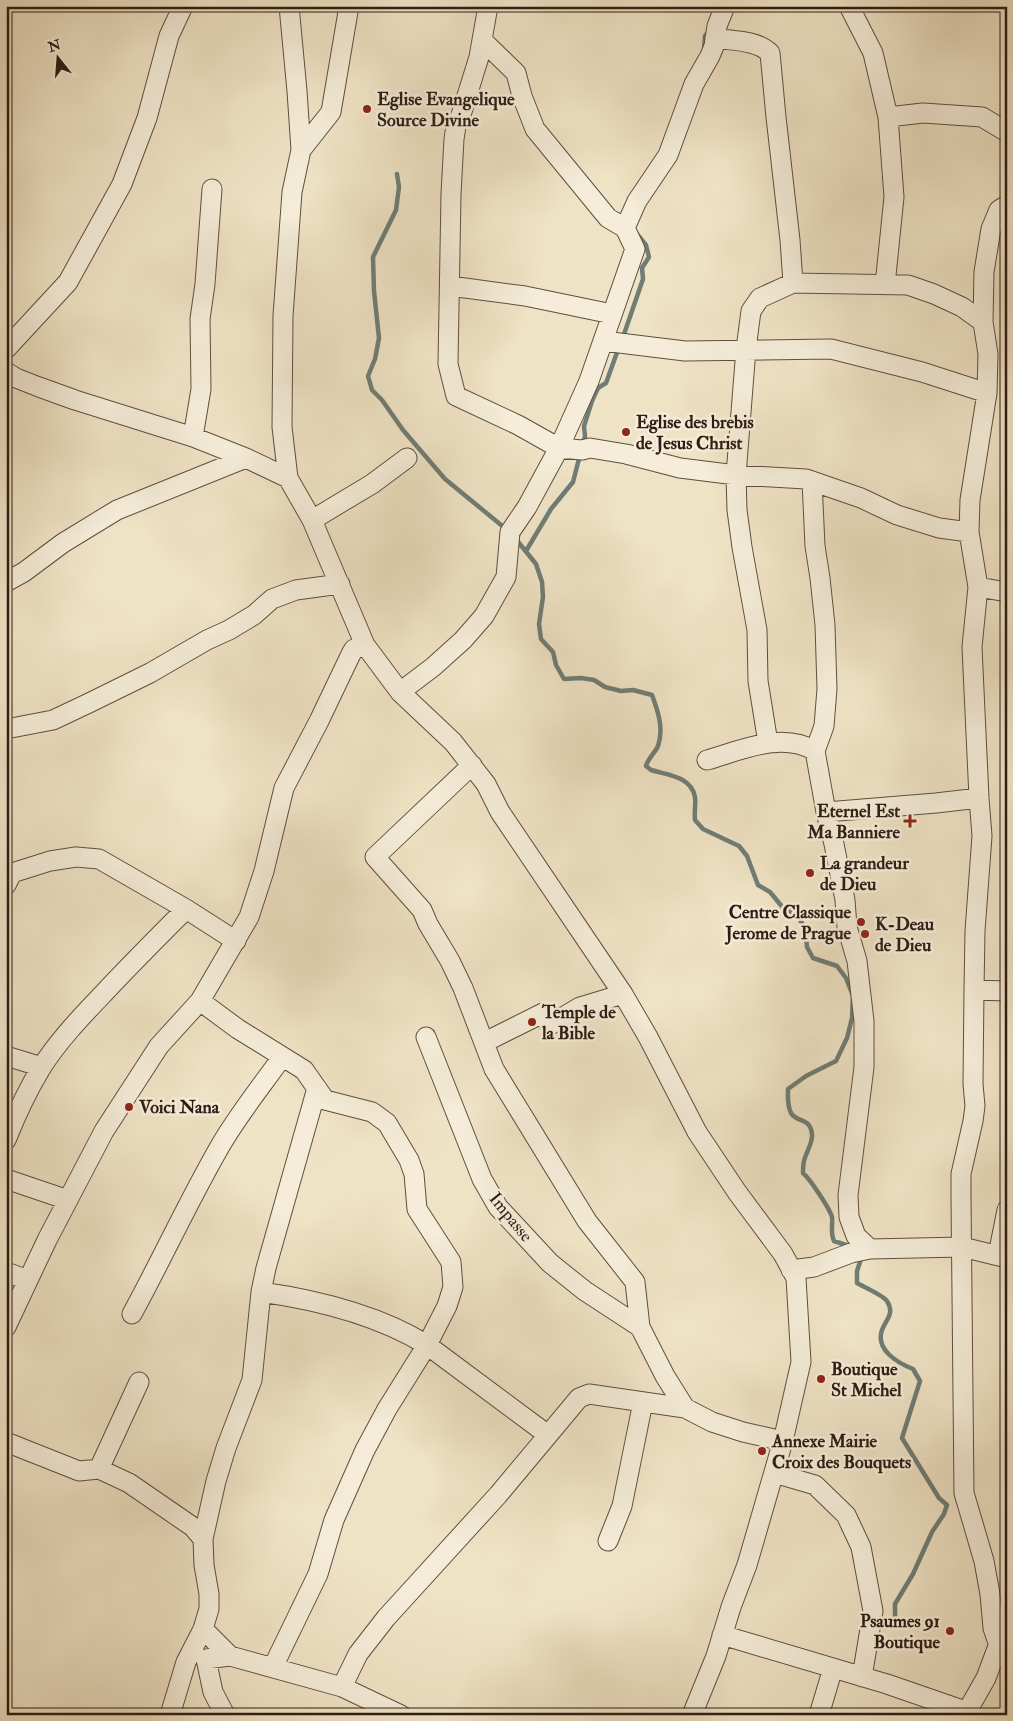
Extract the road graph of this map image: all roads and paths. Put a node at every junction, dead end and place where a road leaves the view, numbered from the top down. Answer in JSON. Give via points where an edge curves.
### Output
{"nodes":[{"id":1,"x":183,"y":6,"type":"edge"},
{"id":2,"x":289,"y":6,"type":"edge"},
{"id":3,"x":349,"y":6,"type":"edge"},
{"id":4,"x":488,"y":6,"type":"edge"},
{"id":5,"x":725,"y":6,"type":"edge"},
{"id":6,"x":849,"y":6,"type":"edge"},
{"id":7,"x":715,"y":38,"type":"junction"},
{"id":8,"x":483,"y":41,"type":"junction"},
{"id":9,"x":888,"y":118,"type":"junction"},
{"id":10,"x":1007,"y":132,"type":"edge"},
{"id":11,"x":301,"y":150,"type":"junction"},
{"id":12,"x":212,"y":190,"type":"dead end"},
{"id":13,"x":1007,"y":205,"type":"edge"},
{"id":14,"x":625,"y":228,"type":"junction"},
{"id":15,"x":793,"y":283,"type":"junction"},
{"id":16,"x":885,"y":285,"type":"junction"},
{"id":17,"x":450,"y":286,"type":"junction"},
{"id":18,"x":612,"y":314,"type":"junction"},
{"id":19,"x":983,"y":322,"type":"junction"},
{"id":20,"x":603,"y":341,"type":"junction"},
{"id":21,"x":6,"y":349,"type":"edge"},
{"id":22,"x":746,"y":350,"type":"junction"},
{"id":23,"x":6,"y":372,"type":"edge"},
{"id":24,"x":987,"y":393,"type":"junction"},
{"id":25,"x":193,"y":437,"type":"junction"},
{"id":26,"x":559,"y":448,"type":"junction"},
{"id":27,"x":246,"y":458,"type":"junction"},
{"id":28,"x":407,"y":458,"type":"dead end"},
{"id":29,"x":736,"y":475,"type":"junction"},
{"id":30,"x":288,"y":478,"type":"junction"},
{"id":31,"x":812,"y":480,"type":"junction"},
{"id":32,"x":312,"y":520,"type":"junction"},
{"id":33,"x":969,"y":532,"type":"junction"},
{"id":34,"x":6,"y":582,"type":"edge"},
{"id":35,"x":340,"y":584,"type":"junction"},
{"id":36,"x":978,"y":586,"type":"junction"},
{"id":37,"x":1007,"y":592,"type":"edge"},
{"id":38,"x":364,"y":645,"type":"junction"},
{"id":39,"x":400,"y":692,"type":"junction"},
{"id":40,"x":6,"y":729,"type":"edge"},
{"id":41,"x":768,"y":743,"type":"junction"},
{"id":42,"x":816,"y":751,"type":"junction"},
{"id":43,"x":707,"y":760,"type":"dead end"},
{"id":44,"x":472,"y":766,"type":"junction"},
{"id":45,"x":978,"y":798,"type":"junction"},
{"id":46,"x":826,"y":812,"type":"junction"},
{"id":47,"x":6,"y":885,"type":"edge"},
{"id":48,"x":186,"y":908,"type":"junction"},
{"id":49,"x":236,"y":941,"type":"junction"},
{"id":50,"x":974,"y":990,"type":"junction"},
{"id":51,"x":1007,"y":991,"type":"edge"},
{"id":52,"x":623,"y":994,"type":"junction"},
{"id":53,"x":200,"y":1001,"type":"junction"},
{"id":54,"x":426,"y":1037,"type":"dead end"},
{"id":55,"x":485,"y":1042,"type":"junction"},
{"id":56,"x":6,"y":1056,"type":"edge"},
{"id":57,"x":282,"y":1057,"type":"junction"},
{"id":58,"x":42,"y":1067,"type":"junction"},
{"id":59,"x":317,"y":1088,"type":"junction"},
{"id":60,"x":6,"y":1140,"type":"edge"},
{"id":61,"x":6,"y":1179,"type":"edge"},
{"id":62,"x":68,"y":1200,"type":"junction"},
{"id":63,"x":1007,"y":1210,"type":"edge"},
{"id":64,"x":962,"y":1247,"type":"junction"},
{"id":65,"x":870,"y":1249,"type":"junction"},
{"id":66,"x":1002,"y":1256,"type":"edge"},
{"id":67,"x":791,"y":1270,"type":"junction"},
{"id":68,"x":6,"y":1272,"type":"edge"},
{"id":69,"x":28,"y":1280,"type":"junction"},
{"id":70,"x":261,"y":1292,"type":"junction"},
{"id":71,"x":132,"y":1314,"type":"dead end"},
{"id":72,"x":6,"y":1326,"type":"edge"},
{"id":73,"x":640,"y":1327,"type":"junction"},
{"id":74,"x":427,"y":1345,"type":"junction"},
{"id":75,"x":665,"y":1376,"type":"junction"},
{"id":76,"x":139,"y":1382,"type":"dead end"},
{"id":77,"x":652,"y":1403,"type":"junction"},
{"id":78,"x":685,"y":1408,"type":"junction"},
{"id":79,"x":548,"y":1435,"type":"junction"},
{"id":80,"x":783,"y":1441,"type":"junction"},
{"id":81,"x":6,"y":1442,"type":"edge"},
{"id":82,"x":99,"y":1469,"type":"junction"},
{"id":83,"x":774,"y":1473,"type":"junction"},
{"id":84,"x":204,"y":1539,"type":"junction"},
{"id":85,"x":608,"y":1541,"type":"dead end"},
{"id":86,"x":1007,"y":1622,"type":"edge"},
{"id":87,"x":203,"y":1629,"type":"junction"},
{"id":88,"x":722,"y":1635,"type":"junction"},
{"id":89,"x":998,"y":1643,"type":"junction"},
{"id":90,"x":230,"y":1656,"type":"junction"},
{"id":91,"x":206,"y":1659,"type":"junction"},
{"id":92,"x":186,"y":1662,"type":"junction"},
{"id":93,"x":273,"y":1667,"type":"junction"},
{"id":94,"x":833,"y":1668,"type":"junction"},
{"id":95,"x":862,"y":1677,"type":"junction"},
{"id":96,"x":342,"y":1687,"type":"junction"},
{"id":97,"x":966,"y":1713,"type":"edge"},
{"id":98,"x":170,"y":1715,"type":"edge"},
{"id":99,"x":225,"y":1715,"type":"edge"},
{"id":100,"x":401,"y":1715,"type":"edge"},
{"id":101,"x":692,"y":1715,"type":"edge"},
{"id":102,"x":819,"y":1715,"type":"edge"}],
"edges":[{"from":1,"to":21,"type":"street","via":[[169,36],[147,118],[122,184],[68,282]]},
{"from":2,"to":11,"type":"street"},
{"from":3,"to":11,"type":"street","via":[[331,112]]},
{"from":4,"to":8,"type":"street"},
{"from":5,"to":7,"type":"street"},
{"from":6,"to":9,"type":"street","via":[[873,53]]},
{"from":7,"to":14,"type":"street","via":[[668,155],[637,200]]},
{"from":7,"to":15,"type":"street","via":[[754,44],[770,53]]},
{"from":8,"to":14,"type":"street","via":[[516,72],[535,129],[608,218]]},
{"from":8,"to":17,"type":"street","via":[[456,126],[450,194]]},
{"from":9,"to":10,"type":"street","via":[[923,113],[982,117]]},
{"from":9,"to":16,"type":"street","via":[[894,197]]},
{"from":11,"to":30,"type":"street","via":[[292,192],[283,316],[282,427]]},
{"from":12,"to":25,"type":"street","via":[[200,319],[201,389]]},
{"from":13,"to":19,"type":"street","via":[[999,210],[991,229],[984,272]]},
{"from":14,"to":18,"type":"street","via":[[635,249]]},
{"from":15,"to":16,"type":"street"},
{"from":15,"to":22,"type":"street","via":[[760,298],[751,311]]},
{"from":16,"to":19,"type":"street","via":[[908,285],[934,294],[962,307]]},
{"from":17,"to":18,"type":"street","via":[[525,296]]},
{"from":17,"to":26,"type":"street","via":[[448,364],[456,396]]},
{"from":18,"to":20,"type":"street"},
{"from":19,"to":24,"type":"street","via":[[988,354]]},
{"from":20,"to":22,"type":"street","via":[[685,351]]},
{"from":20,"to":26,"type":"street"},
{"from":22,"to":24,"type":"street","via":[[831,349],[922,372]]},
{"from":22,"to":29,"type":"street"},
{"from":23,"to":25,"type":"street","via":[[75,400]]},
{"from":24,"to":33,"type":"street","via":[[970,500]]},
{"from":25,"to":27,"type":"street"},
{"from":26,"to":29,"type":"street","via":[[590,448],[680,468]]},
{"from":26,"to":39,"type":"street","via":[[510,532],[506,577],[484,616],[463,640]]},
{"from":27,"to":30,"type":"street"},
{"from":27,"to":34,"type":"street","via":[[117,510]]},
{"from":28,"to":32,"type":"street","via":[[372,484]]},
{"from":29,"to":31,"type":"street"},
{"from":29,"to":41,"type":"street","via":[[737,510],[757,630],[758,681]]},
{"from":30,"to":32,"type":"street"},
{"from":31,"to":33,"type":"street","via":[[906,518],[939,528]]},
{"from":31,"to":42,"type":"street","via":[[815,546],[825,626],[827,689],[824,726]]},
{"from":32,"to":35,"type":"street"},
{"from":33,"to":36,"type":"street"},
{"from":35,"to":38,"type":"street"},
{"from":35,"to":40,"type":"street","via":[[296,590],[272,599],[229,630],[89,703],[53,720]]},
{"from":36,"to":37,"type":"street"},
{"from":36,"to":45,"type":"street","via":[[972,647]]},
{"from":38,"to":39,"type":"street"},
{"from":38,"to":49,"type":"street","via":[[351,654],[284,788],[264,871],[249,917]]},
{"from":39,"to":44,"type":"street","via":[[453,742]]},
{"from":41,"to":42,"type":"street","via":[[794,742]]},
{"from":41,"to":43,"type":"street"},
{"from":42,"to":46,"type":"street"},
{"from":44,"to":52,"type":"street","via":[[486,784],[510,828]]},
{"from":44,"to":55,"type":"street","via":[[375,857],[422,910],[464,988]]},
{"from":45,"to":46,"type":"street"},
{"from":45,"to":50,"type":"street","via":[[982,836]]},
{"from":46,"to":65,"type":"street","via":[[847,927],[857,961],[864,1021],[864,1067],[848,1195],[849,1217],[856,1236]]},
{"from":47,"to":48,"type":"street","via":[[12,872],[28,867],[76,857],[99,859]]},
{"from":48,"to":49,"type":"street"},
{"from":48,"to":58,"type":"street","via":[[83,1014]]},
{"from":49,"to":53,"type":"street"},
{"from":50,"to":51,"type":"street"},
{"from":50,"to":64,"type":"street","via":[[975,1106],[962,1174]]},
{"from":52,"to":55,"type":"street","via":[[580,1008],[550,1025],[543,1013]]},
{"from":52,"to":67,"type":"street","via":[[697,1132]]},
{"from":53,"to":57,"type":"street"},
{"from":53,"to":62,"type":"street","via":[[159,1046],[145,1067],[104,1130]]},
{"from":54,"to":73,"type":"street","name":"Impasse","via":[[482,1179],[498,1207],[550,1263],[584,1291]]},
{"from":55,"to":73,"type":"street","via":[[494,1068],[587,1221],[635,1282]]},
{"from":56,"to":58,"type":"street"},
{"from":57,"to":59,"type":"street","via":[[304,1070]]},
{"from":57,"to":71,"type":"street","via":[[219,1147]]},
{"from":58,"to":60,"type":"street","via":[[20,1104]]},
{"from":59,"to":70,"type":"street"},
{"from":59,"to":74,"type":"street","via":[[325,1100],[381,1117],[409,1160],[414,1174],[417,1209],[451,1262],[453,1286],[447,1306]]},
{"from":61,"to":62,"type":"street"},
{"from":62,"to":69,"type":"street"},
{"from":63,"to":66,"type":"street"},
{"from":64,"to":65,"type":"street"},
{"from":64,"to":66,"type":"street"},
{"from":64,"to":89,"type":"street","via":[[964,1493],[984,1562]]},
{"from":65,"to":67,"type":"street","via":[[814,1267]]},
{"from":67,"to":80,"type":"street","via":[[796,1278],[801,1362]]},
{"from":68,"to":69,"type":"street"},
{"from":69,"to":72,"type":"street"},
{"from":70,"to":74,"type":"street","via":[[301,1298],[350,1312],[394,1328]]},
{"from":70,"to":84,"type":"street","via":[[252,1380],[223,1456]]},
{"from":73,"to":75,"type":"street"},
{"from":74,"to":79,"type":"street"},
{"from":74,"to":93,"type":"street","via":[[365,1450],[334,1520],[318,1574]]},
{"from":75,"to":77,"type":"street","via":[[666,1391]]},
{"from":75,"to":78,"type":"street"},
{"from":76,"to":82,"type":"street"},
{"from":77,"to":78,"type":"street"},
{"from":77,"to":79,"type":"street","via":[[589,1394],[579,1398]]},
{"from":77,"to":85,"type":"street","via":[[622,1506]]},
{"from":78,"to":80,"type":"street","via":[[712,1422]]},
{"from":79,"to":96,"type":"street","via":[[386,1618],[358,1654]]},
{"from":80,"to":83,"type":"street"},
{"from":81,"to":82,"type":"street","via":[[79,1471]]},
{"from":82,"to":84,"type":"street","via":[[137,1488],[193,1527]]},
{"from":83,"to":88,"type":"street","via":[[747,1566]]},
{"from":83,"to":95,"type":"street","via":[[815,1485],[846,1515],[861,1547],[873,1611]]},
{"from":84,"to":87,"type":"street","via":[[209,1609]]},
{"from":86,"to":89,"type":"street"},
{"from":87,"to":90,"type":"street"},
{"from":87,"to":92,"type":"street"},
{"from":88,"to":94,"type":"street"},
{"from":88,"to":101,"type":"street"},
{"from":89,"to":97,"type":"street","via":[[986,1678]]},
{"from":90,"to":91,"type":"street"},
{"from":90,"to":93,"type":"street"},
{"from":91,"to":92,"type":"street"},
{"from":91,"to":99,"type":"street","via":[[213,1692]]},
{"from":92,"to":98,"type":"street"},
{"from":93,"to":96,"type":"street"},
{"from":94,"to":95,"type":"street"},
{"from":94,"to":102,"type":"street"},
{"from":95,"to":97,"type":"street","via":[[934,1699]]},
{"from":96,"to":100,"type":"street"}]}
